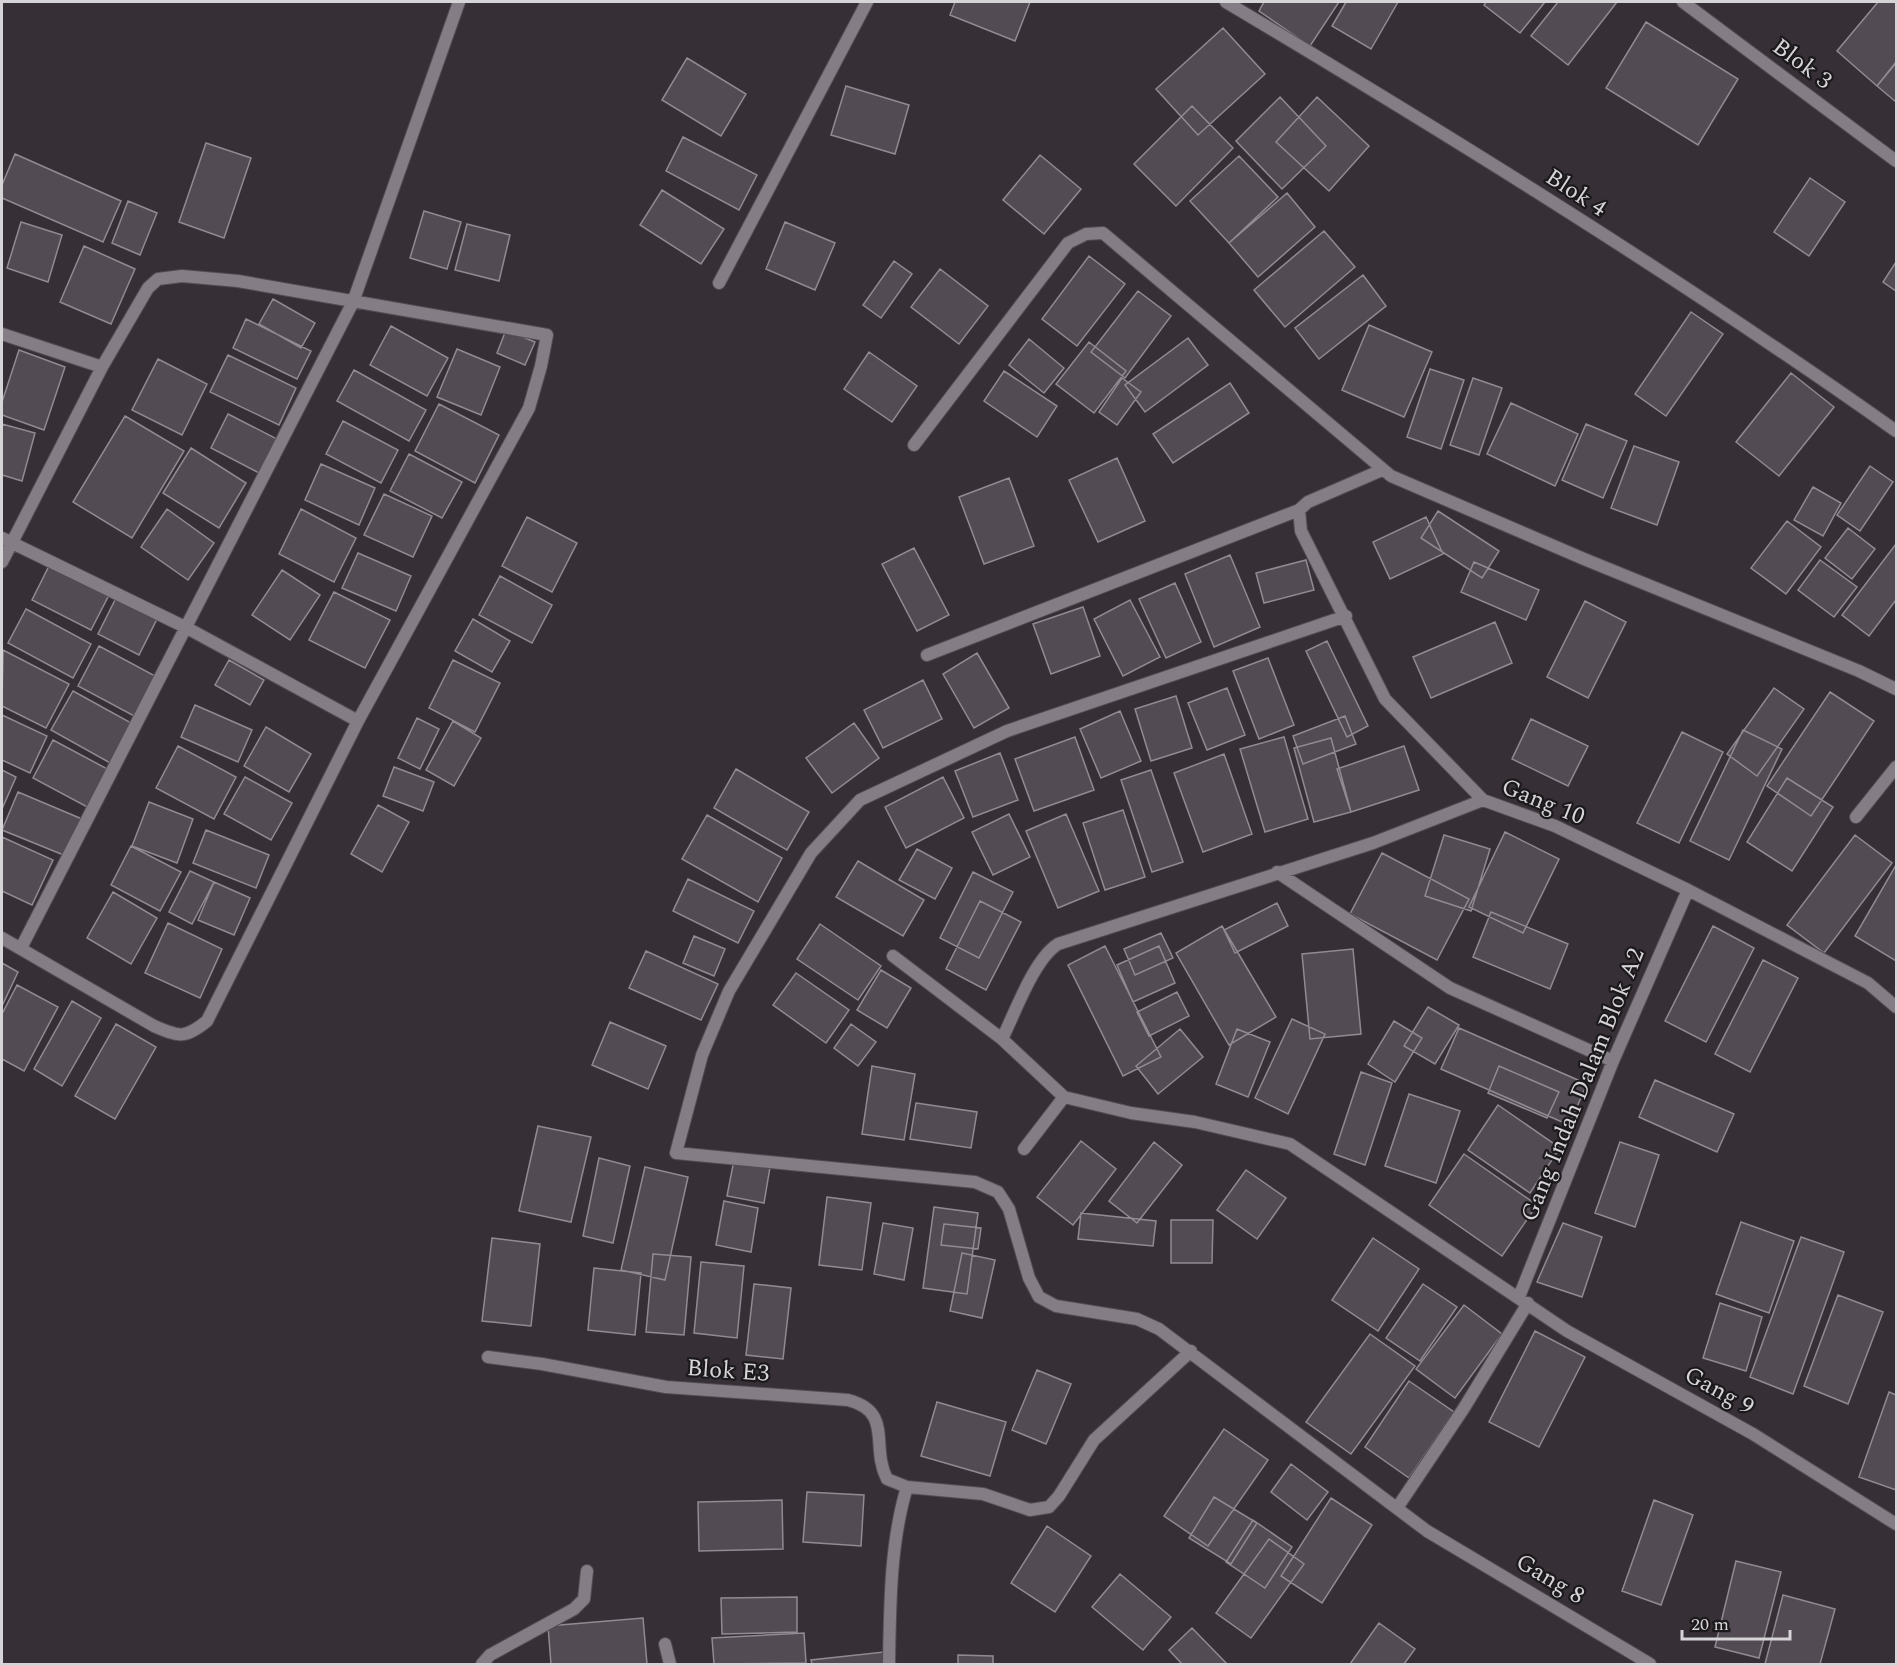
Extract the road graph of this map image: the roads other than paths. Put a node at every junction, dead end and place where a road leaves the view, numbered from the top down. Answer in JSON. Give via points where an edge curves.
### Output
{"nodes":[{"id":1,"x":459,"y":2,"type":"edge"},
{"id":2,"x":867,"y":2,"type":"edge"},
{"id":3,"x":1226,"y":2,"type":"edge"},
{"id":4,"x":1683,"y":2,"type":"edge"},
{"id":5,"x":1896,"y":161,"type":"edge"},
{"id":6,"x":719,"y":283,"type":"dead end"},
{"id":7,"x":353,"y":302,"type":"junction"},
{"id":8,"x":2,"y":334,"type":"edge"},
{"id":9,"x":102,"y":368,"type":"junction"},
{"id":10,"x":1896,"y":431,"type":"edge"},
{"id":11,"x":914,"y":445,"type":"dead end"},
{"id":12,"x":1382,"y":470,"type":"junction"},
{"id":13,"x":1299,"y":510,"type":"junction"},
{"id":14,"x":7,"y":540,"type":"edge"},
{"id":15,"x":2,"y":562,"type":"edge"},
{"id":16,"x":1346,"y":616,"type":"junction"},
{"id":17,"x":187,"y":628,"type":"junction"},
{"id":18,"x":927,"y":655,"type":"dead end"},
{"id":19,"x":1896,"y":689,"type":"edge"},
{"id":20,"x":358,"y":721,"type":"junction"},
{"id":21,"x":1896,"y":767,"type":"edge"},
{"id":22,"x":1483,"y":800,"type":"junction"},
{"id":23,"x":1856,"y":817,"type":"dead end"},
{"id":24,"x":1277,"y":872,"type":"junction"},
{"id":25,"x":1688,"y":890,"type":"junction"},
{"id":26,"x":2,"y":938,"type":"edge"},
{"id":27,"x":21,"y":948,"type":"junction"},
{"id":28,"x":893,"y":956,"type":"dead end"},
{"id":29,"x":1896,"y":1007,"type":"edge"},
{"id":30,"x":1002,"y":1039,"type":"junction"},
{"id":31,"x":1613,"y":1061,"type":"junction"},
{"id":32,"x":1064,"y":1097,"type":"junction"},
{"id":33,"x":1024,"y":1149,"type":"dead end"},
{"id":34,"x":1524,"y":1300,"type":"junction"},
{"id":35,"x":1191,"y":1351,"type":"junction"},
{"id":36,"x":488,"y":1357,"type":"dead end"},
{"id":37,"x":907,"y":1487,"type":"junction"},
{"id":38,"x":1397,"y":1508,"type":"junction"},
{"id":39,"x":1896,"y":1524,"type":"edge"},
{"id":40,"x":587,"y":1571,"type":"dead end"},
{"id":41,"x":665,"y":1644,"type":"dead end"},
{"id":42,"x":482,"y":1665,"type":"edge"},
{"id":43,"x":670,"y":1665,"type":"edge"},
{"id":44,"x":889,"y":1665,"type":"edge"},
{"id":45,"x":1650,"y":1665,"type":"edge"}],
"edges":[{"from":1,"to":7,"type":"street"},
{"from":2,"to":6,"type":"street"},
{"from":3,"to":10,"type":"street","name":"Blok 4","via":[[1492,162],[1770,342]]},
{"from":4,"to":5,"type":"street","name":"Blok 3"},
{"from":7,"to":9,"type":"street","via":[[238,281],[182,276],[158,279],[148,288]]},
{"from":7,"to":17,"type":"street"},
{"from":7,"to":20,"type":"street","via":[[547,335],[529,408]]},
{"from":8,"to":9,"type":"street"},
{"from":9,"to":14,"type":"street"},
{"from":11,"to":12,"type":"street","via":[[1068,243],[1086,234],[1103,233]]},
{"from":12,"to":13,"type":"street","via":[[1308,502]]},
{"from":12,"to":19,"type":"street"},
{"from":13,"to":16,"type":"street","name":"Gang 10","via":[[1301,531]]},
{"from":13,"to":18,"type":"street"},
{"from":14,"to":15,"type":"street"},
{"from":14,"to":17,"type":"street"},
{"from":16,"to":22,"type":"street","name":"Gang 10","via":[[1386,699]]},
{"from":16,"to":35,"type":"street","name":"Gang 8","via":[[1007,731],[860,800],[811,853],[729,991],[702,1055],[676,1153],[988,1186],[998,1192],[1009,1209],[1029,1278],[1039,1298],[1056,1306],[1137,1319]]},
{"from":17,"to":20,"type":"street"},
{"from":17,"to":27,"type":"street"},
{"from":20,"to":27,"type":"street","via":[[219,1001],[207,1021],[191,1034],[175,1036],[154,1026]]},
{"from":21,"to":23,"type":"street"},
{"from":22,"to":24,"type":"street","via":[[1373,843]]},
{"from":22,"to":25,"type":"street","name":"Gang 10","via":[[1555,826]]},
{"from":24,"to":30,"type":"street","via":[[1058,944],[1048,952],[1030,982]]},
{"from":24,"to":31,"type":"street","via":[[1450,988]]},
{"from":25,"to":29,"type":"street","name":"Gang 10","via":[[1868,984]]},
{"from":25,"to":31,"type":"street","name":"Gang Indah Dalam Blok A2"},
{"from":26,"to":27,"type":"street"},
{"from":28,"to":30,"type":"street"},
{"from":30,"to":32,"type":"street"},
{"from":31,"to":34,"type":"street","name":"Gang Indah Dalam Blok A2"},
{"from":32,"to":33,"type":"street"},
{"from":32,"to":34,"type":"street","name":"Gang 9","via":[[1290,1144]]},
{"from":34,"to":38,"type":"street","name":"Gang Indah Dalam Blok A2","via":[[1464,1408]]},
{"from":34,"to":39,"type":"street","name":"Gang 9","via":[[1567,1330],[1753,1434]]},
{"from":35,"to":37,"type":"street","name":"Blok E3","via":[[1094,1440],[1049,1507],[1030,1510],[983,1494]]},
{"from":35,"to":38,"type":"street","name":"Gang 8"},
{"from":36,"to":37,"type":"street","name":"Blok E3","via":[[666,1387],[864,1404],[878,1424],[881,1467],[887,1479]]},
{"from":37,"to":44,"type":"street","via":[[900,1510]]},
{"from":38,"to":45,"type":"street","name":"Gang 8","via":[[1427,1531]]},
{"from":40,"to":42,"type":"street","via":[[584,1599],[574,1610],[490,1655]]},
{"from":41,"to":43,"type":"street"}]}
